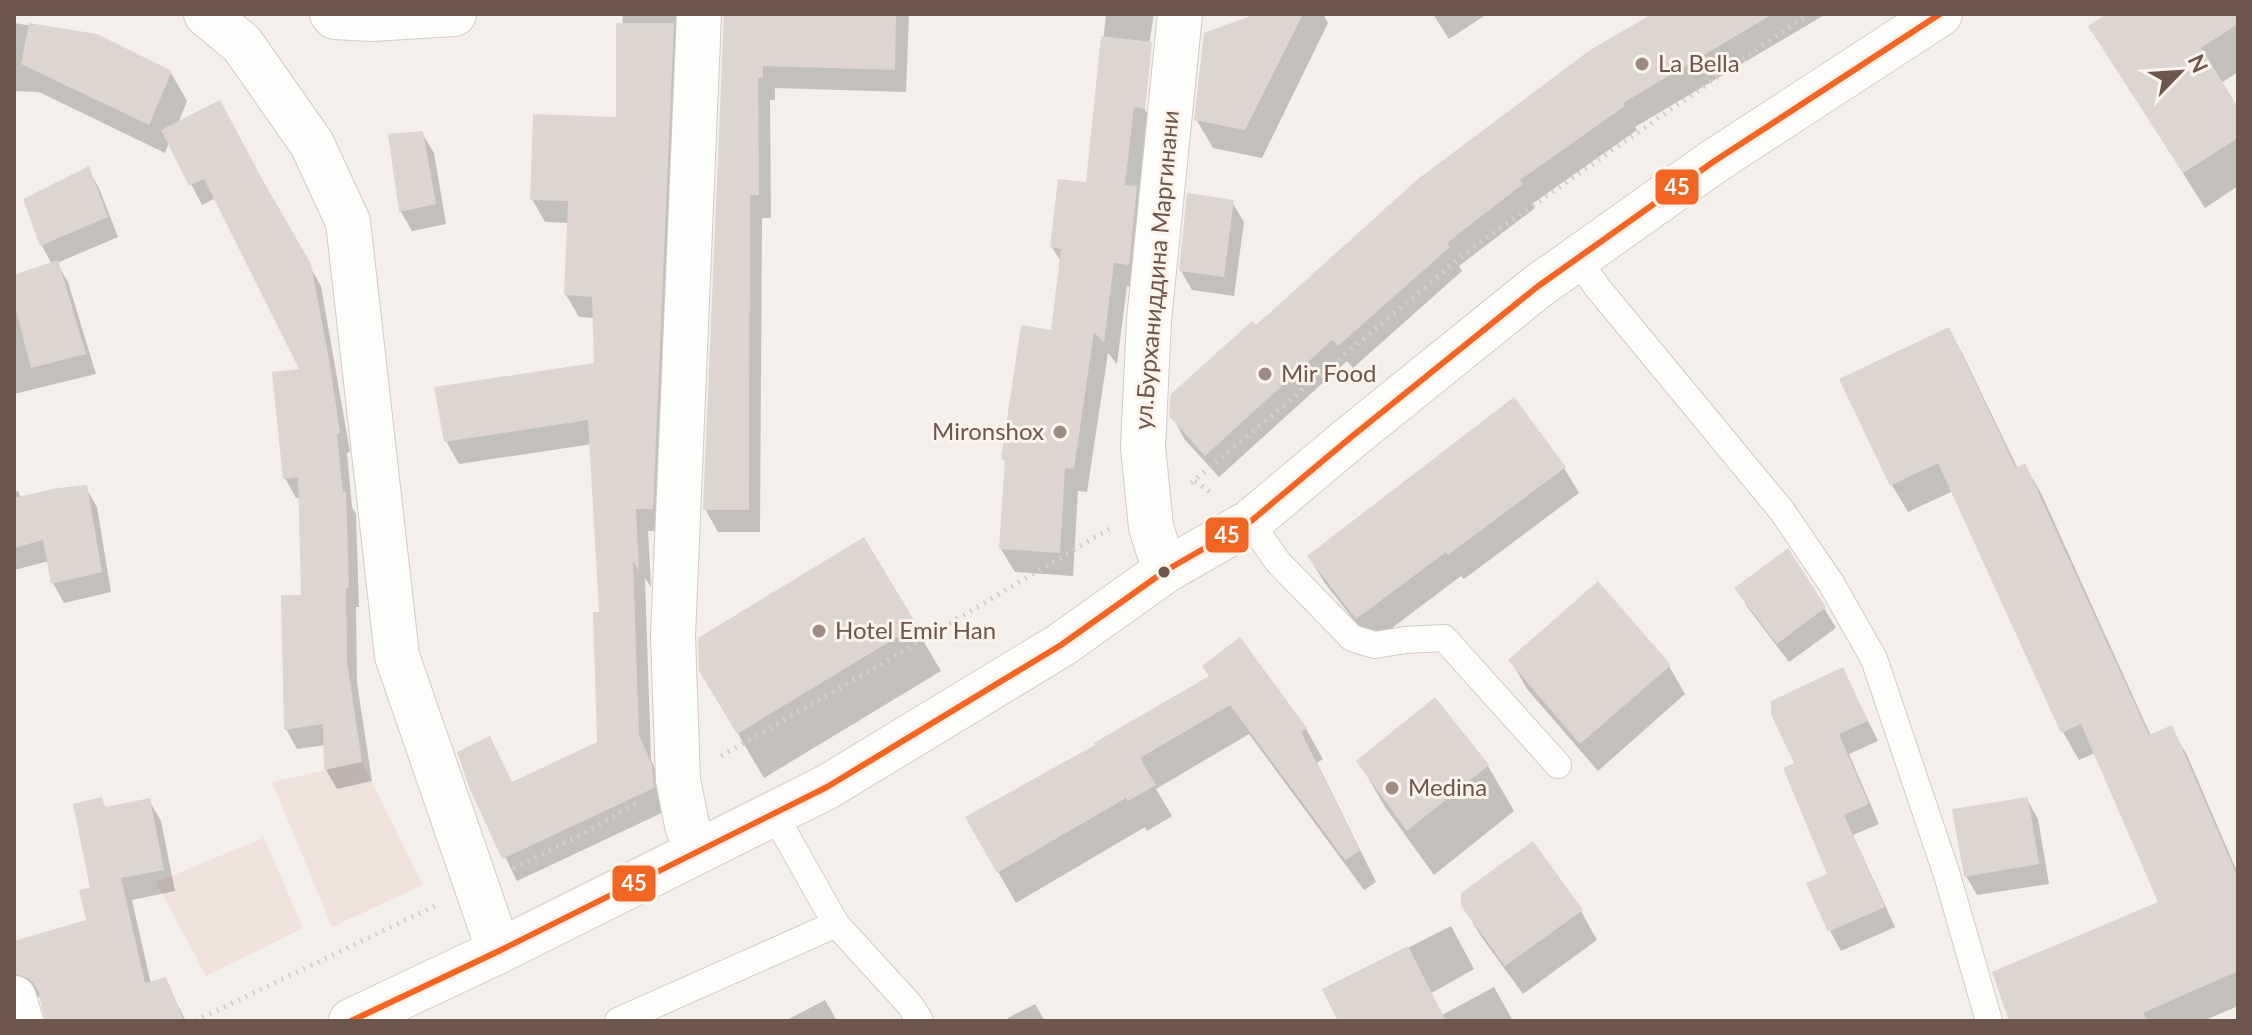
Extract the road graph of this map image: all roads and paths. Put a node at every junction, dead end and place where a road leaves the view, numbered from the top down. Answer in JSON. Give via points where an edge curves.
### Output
{"nodes":[{"id":1,"x":206,"y":14,"type":"edge"},
{"id":2,"x":332,"y":14,"type":"edge"},
{"id":3,"x":454,"y":14,"type":"edge"},
{"id":4,"x":699,"y":14,"type":"edge"},
{"id":5,"x":1180,"y":14,"type":"edge"},
{"id":6,"x":1808,"y":14,"type":"edge"},
{"id":7,"x":1940,"y":14,"type":"edge"},
{"id":8,"x":1577,"y":258,"type":"junction"},
{"id":9,"x":1148,"y":507,"type":"junction"},
{"id":10,"x":1250,"y":522,"type":"junction"},
{"id":11,"x":1165,"y":571,"type":"junction"},
{"id":12,"x":1558,"y":765,"type":"dead end"},
{"id":13,"x":678,"y":780,"type":"junction"},
{"id":14,"x":774,"y":814,"type":"junction"},
{"id":15,"x":696,"y":852,"type":"junction"},
{"id":16,"x":475,"y":886,"type":"junction"},
{"id":17,"x":836,"y":924,"type":"junction"},
{"id":18,"x":499,"y":951,"type":"junction"},
{"id":19,"x":14,"y":998,"type":"edge"},
{"id":20,"x":21,"y":1021,"type":"edge"},
{"id":21,"x":195,"y":1021,"type":"edge"},
{"id":22,"x":351,"y":1021,"type":"edge"},
{"id":23,"x":618,"y":1021,"type":"edge"},
{"id":24,"x":920,"y":1021,"type":"edge"},
{"id":25,"x":1989,"y":1021,"type":"edge"}],
"edges":[{"from":1,"to":16,"type":"street","via":[[242,44],[312,144],[348,222],[397,656]]},
{"from":2,"to":3,"type":"street","via":[[372,19]]},
{"from":4,"to":13,"type":"street","via":[[673,636]]},
{"from":5,"to":9,"type":"street","name":"ул.Бурханиддина Маргинани","via":[[1149,320],[1143,447]]},
{"from":6,"to":9,"type":"path","via":[[1472,248],[1195,481]]},
{"from":7,"to":8,"type":"street"},
{"from":8,"to":10,"type":"street"},
{"from":8,"to":25,"type":"lane","via":[[1782,511],[1874,659],[1947,875]]},
{"from":9,"to":11,"type":"street","name":"ул.Бурханиддина Маргинани"},
{"from":9,"to":13,"type":"path"},
{"from":10,"to":11,"type":"street"},
{"from":10,"to":12,"type":"lane","via":[[1278,562],[1352,638],[1375,645],[1444,638]]},
{"from":11,"to":14,"type":"street","via":[[1061,645]]},
{"from":13,"to":15,"type":"street"},
{"from":13,"to":16,"type":"path"},
{"from":14,"to":15,"type":"street"},
{"from":14,"to":17,"type":"lane"},
{"from":15,"to":18,"type":"street"},
{"from":16,"to":18,"type":"street"},
{"from":16,"to":21,"type":"path"},
{"from":17,"to":23,"type":"lane"},
{"from":17,"to":24,"type":"lane"},
{"from":18,"to":22,"type":"street"},
{"from":19,"to":20,"type":"street"}]}
